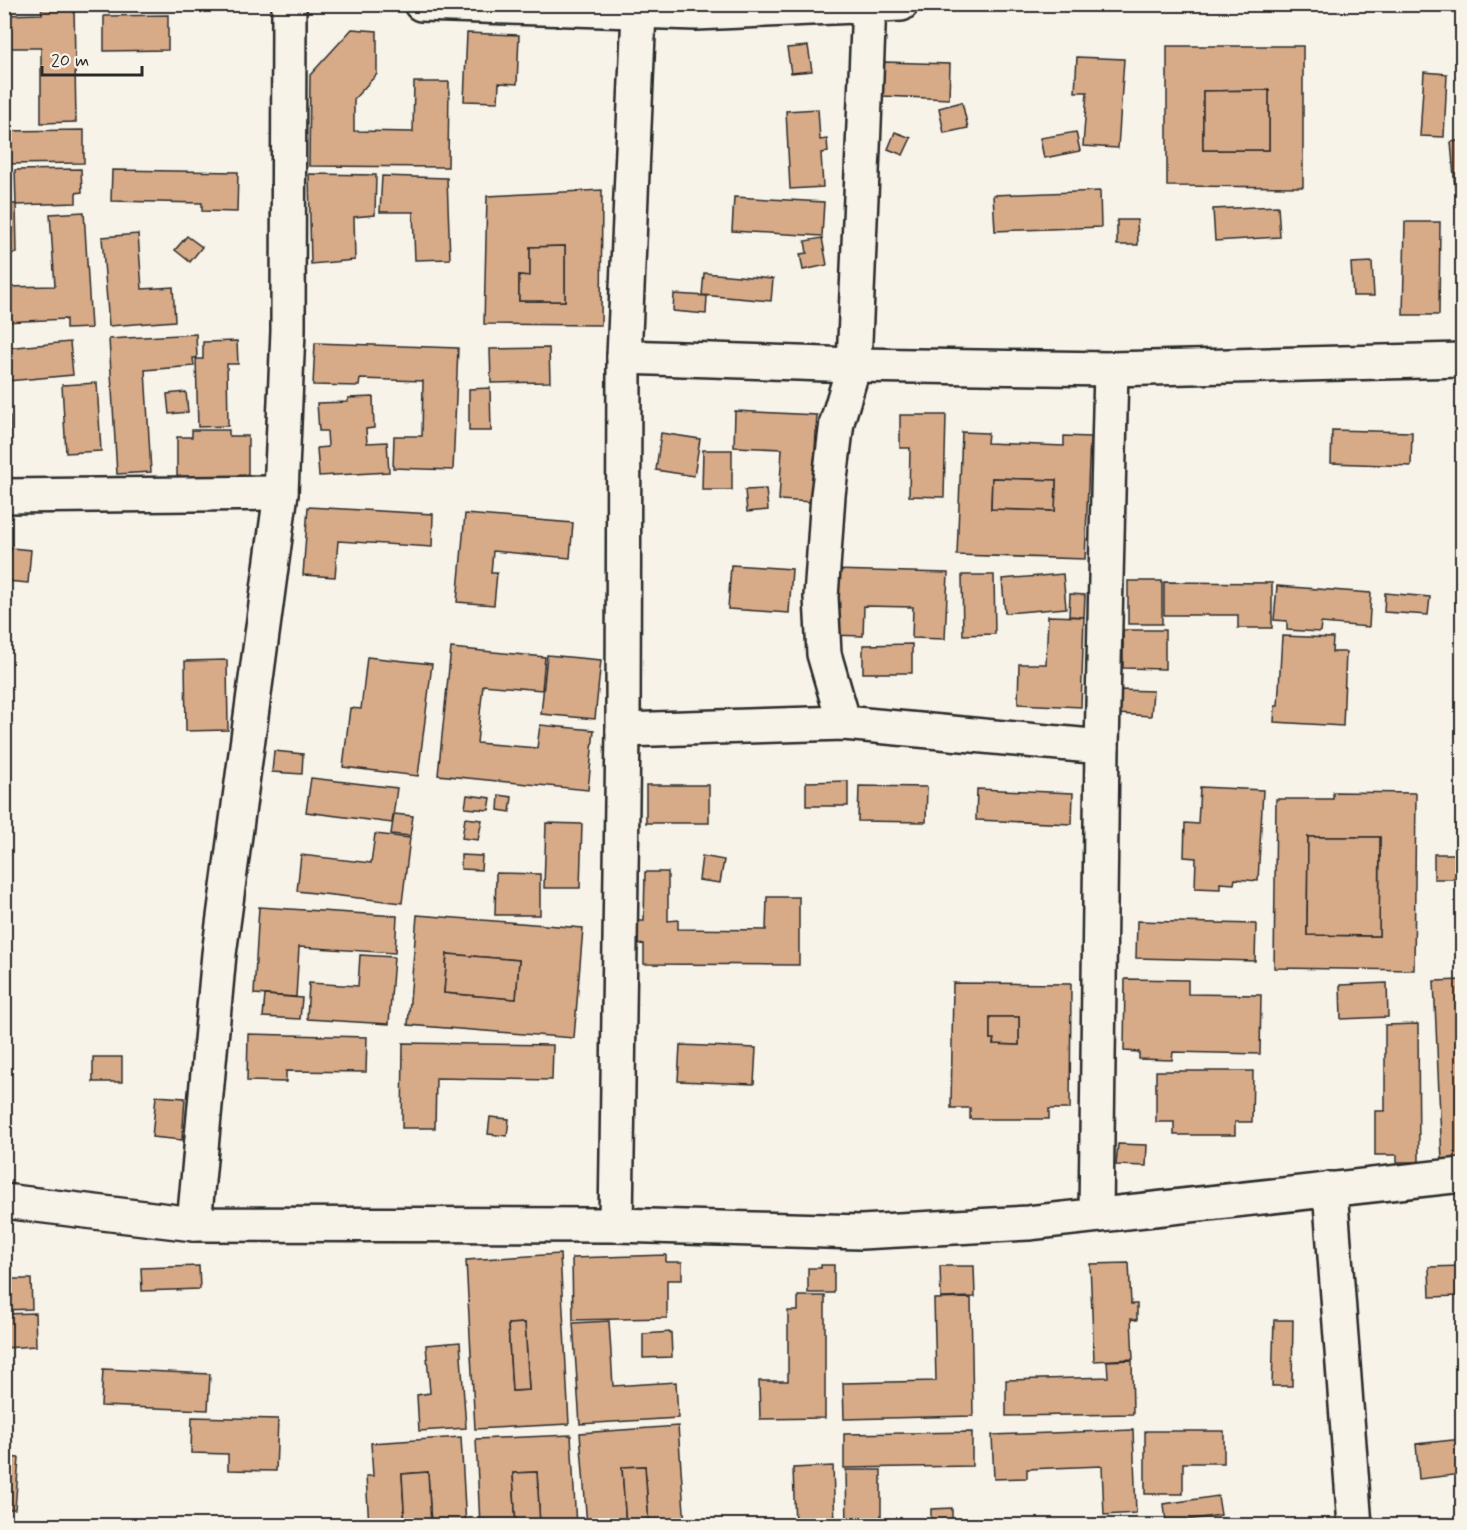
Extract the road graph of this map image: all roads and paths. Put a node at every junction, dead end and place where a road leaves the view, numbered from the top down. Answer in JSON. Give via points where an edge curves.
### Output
{"nodes":[{"id":1,"x":289,"y":4,"type":"edge"},
{"id":2,"x":421,"y":4,"type":"edge"},
{"id":3,"x":901,"y":4,"type":"edge"},
{"id":4,"x":869,"y":5,"type":"edge"},
{"id":5,"x":696,"y":9,"type":"edge"},
{"id":6,"x":639,"y":12,"type":"junction"},
{"id":7,"x":624,"y":357,"type":"junction"},
{"id":8,"x":1462,"y":360,"type":"edge"},
{"id":9,"x":854,"y":365,"type":"junction"},
{"id":10,"x":1111,"y":369,"type":"junction"},
{"id":11,"x":281,"y":493,"type":"junction"},
{"id":12,"x":4,"y":496,"type":"edge"},
{"id":13,"x":844,"y":723,"type":"junction"},
{"id":14,"x":623,"y":730,"type":"junction"},
{"id":15,"x":1102,"y":747,"type":"junction"},
{"id":16,"x":1462,"y":1175,"type":"edge"},
{"id":17,"x":1330,"y":1189,"type":"junction"},
{"id":18,"x":4,"y":1201,"type":"edge"},
{"id":19,"x":1096,"y":1215,"type":"junction"},
{"id":20,"x":194,"y":1224,"type":"junction"},
{"id":21,"x":616,"y":1226,"type":"junction"},
{"id":22,"x":1355,"y":1526,"type":"edge"}],
"edges":[{"from":1,"to":11,"type":"street","via":[[288,331]]},
{"from":2,"to":6,"type":"street"},
{"from":3,"to":4,"type":"street"},
{"from":4,"to":5,"type":"street"},
{"from":4,"to":9,"type":"street"},
{"from":5,"to":6,"type":"street"},
{"from":6,"to":7,"type":"street"},
{"from":7,"to":9,"type":"street"},
{"from":7,"to":14,"type":"street"},
{"from":8,"to":10,"type":"street"},
{"from":9,"to":10,"type":"street"},
{"from":9,"to":13,"type":"street","via":[[837,422],[820,597],[824,654]]},
{"from":10,"to":15,"type":"street"},
{"from":11,"to":12,"type":"street"},
{"from":11,"to":20,"type":"street","via":[[219,954]]},
{"from":13,"to":14,"type":"street"},
{"from":13,"to":15,"type":"street"},
{"from":14,"to":21,"type":"street"},
{"from":15,"to":19,"type":"street"},
{"from":16,"to":17,"type":"street"},
{"from":17,"to":19,"type":"street"},
{"from":17,"to":22,"type":"street"},
{"from":18,"to":20,"type":"street"},
{"from":19,"to":21,"type":"street","via":[[1028,1223],[861,1232]]},
{"from":20,"to":21,"type":"street"}]}
